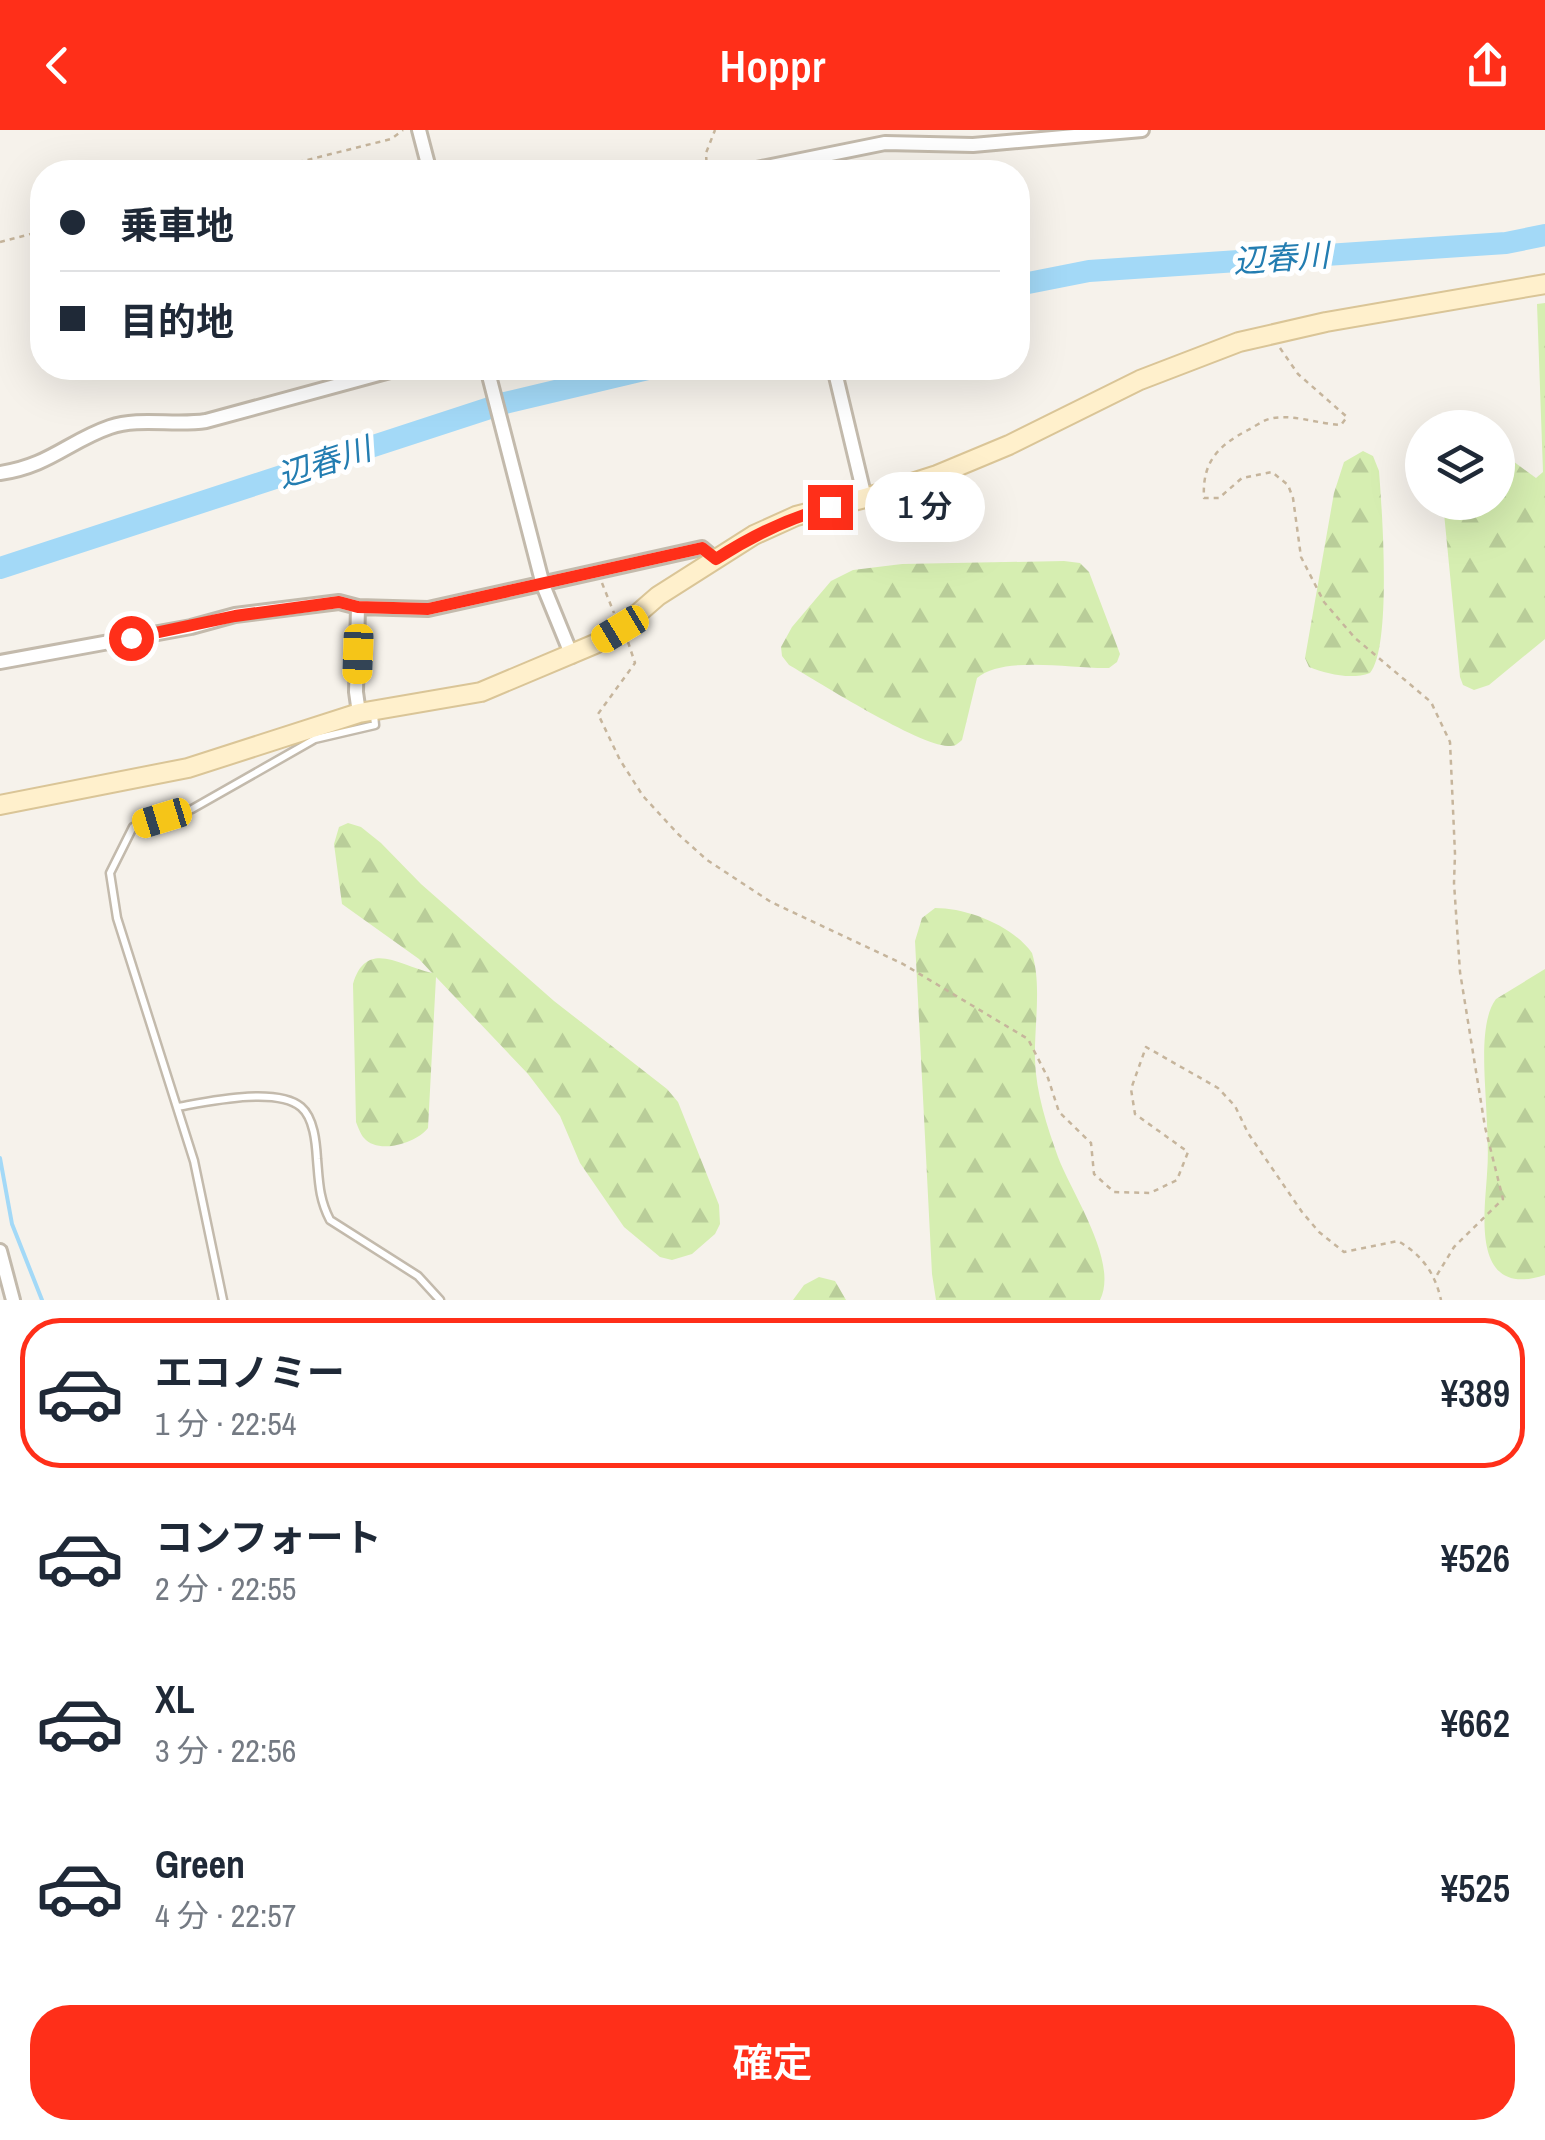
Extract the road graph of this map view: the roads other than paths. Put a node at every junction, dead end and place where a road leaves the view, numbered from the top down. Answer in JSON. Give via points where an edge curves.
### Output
{"nodes":[{"id":1,"x":420,"y":130,"type":"edge"},
{"id":2,"x":1142,"y":130,"type":"edge"},
{"id":3,"x":427,"y":160,"type":"edge"},
{"id":4,"x":832,"y":160,"type":"edge"},
{"id":5,"x":1545,"y":284,"type":"edge"},
{"id":6,"x":357,"y":380,"type":"edge"},
{"id":7,"x":490,"y":380,"type":"edge"},
{"id":8,"x":837,"y":380,"type":"edge"},
{"id":9,"x":0,"y":473,"type":"edge"},
{"id":10,"x":865,"y":498,"type":"junction"},
{"id":11,"x":716,"y":559,"type":"junction"},
{"id":12,"x":542,"y":585,"type":"junction"},
{"id":13,"x":358,"y":607,"type":"junction"},
{"id":14,"x":572,"y":656,"type":"junction"},
{"id":15,"x":0,"y":662,"type":"edge"},
{"id":16,"x":367,"y":711,"type":"junction"},
{"id":17,"x":0,"y":805,"type":"edge"},
{"id":18,"x":177,"y":1108,"type":"junction"},
{"id":19,"x":0,"y":1251,"type":"edge"},
{"id":20,"x":13,"y":1300,"type":"edge"},
{"id":21,"x":224,"y":1300,"type":"edge"},
{"id":22,"x":440,"y":1300,"type":"edge"}],
"edges":[{"from":1,"to":3,"type":"street"},
{"from":2,"to":4,"type":"street","via":[[973,146],[884,143]]},
{"from":5,"to":10,"type":"street","via":[[1240,342],[1140,380],[1008,446]]},
{"from":6,"to":9,"type":"street","via":[[206,421],[108,428],[24,470]]},
{"from":7,"to":12,"type":"street"},
{"from":8,"to":10,"type":"street"},
{"from":10,"to":11,"type":"street","via":[[796,516]]},
{"from":11,"to":12,"type":"street","via":[[702,548]]},
{"from":11,"to":14,"type":"street","via":[[658,596],[622,631]]},
{"from":12,"to":13,"type":"street","via":[[428,609]]},
{"from":12,"to":14,"type":"street"},
{"from":13,"to":15,"type":"street","via":[[339,602],[235,616]]},
{"from":13,"to":16,"type":"street","via":[[356,692]]},
{"from":14,"to":16,"type":"street","via":[[480,692]]},
{"from":16,"to":17,"type":"street","via":[[188,768]]},
{"from":16,"to":18,"type":"lane","via":[[374,725],[315,740],[192,809],[133,827],[110,873],[117,918]]},
{"from":18,"to":21,"type":"lane"},
{"from":18,"to":22,"type":"lane","via":[[250,1097],[300,1107],[312,1126],[322,1206],[330,1220],[418,1276]]},
{"from":19,"to":20,"type":"street"}]}
